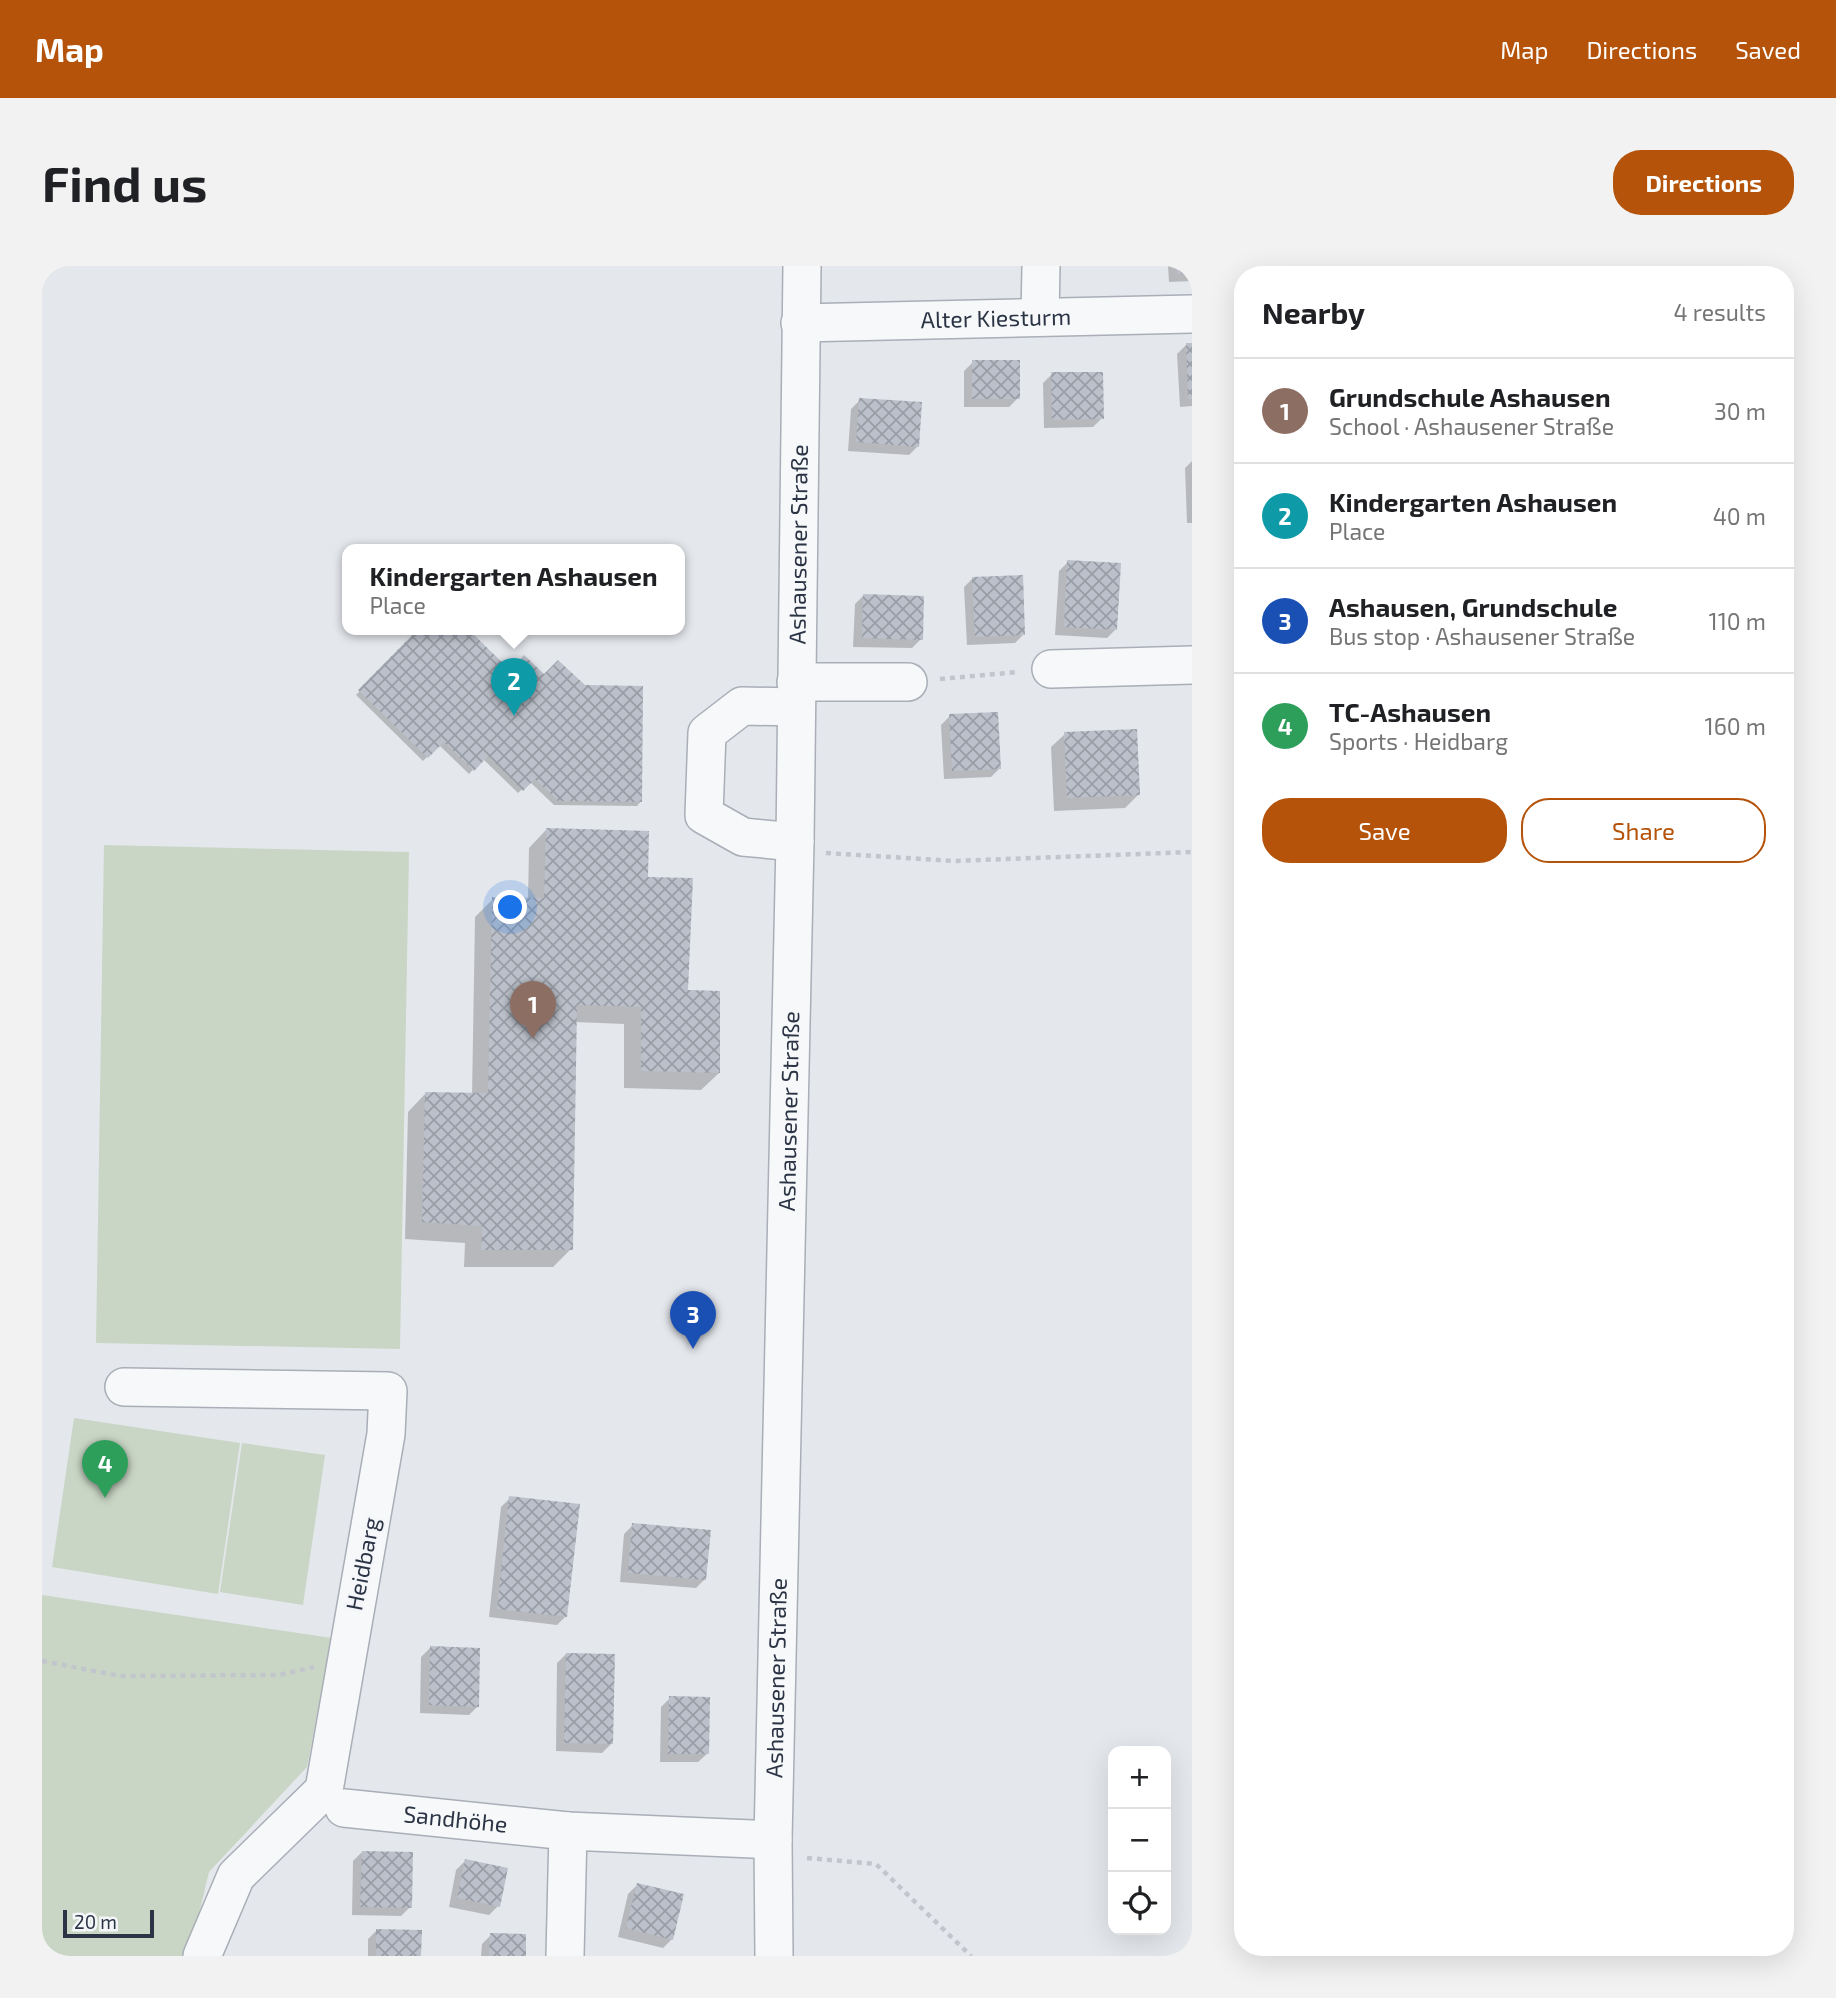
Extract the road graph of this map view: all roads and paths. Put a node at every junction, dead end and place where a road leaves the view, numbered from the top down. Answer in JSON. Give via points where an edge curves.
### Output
{"nodes":[{"id":1,"x":802,"y":266,"type":"edge"},
{"id":2,"x":1041,"y":266,"type":"edge"},
{"id":3,"x":1192,"y":314,"type":"edge"},
{"id":4,"x":1040,"y":317,"type":"junction"},
{"id":5,"x":800,"y":323,"type":"junction"},
{"id":6,"x":1192,"y":665,"type":"edge"},
{"id":7,"x":1051,"y":669,"type":"joint"},
{"id":8,"x":908,"y":682,"type":"joint"},
{"id":9,"x":796,"y":694,"type":"junction"},
{"id":10,"x":795,"y":846,"type":"junction"},
{"id":11,"x":1192,"y":852,"type":"edge"},
{"id":12,"x":124,"y":1387,"type":"dead end"},
{"id":13,"x":345,"y":1660,"type":"junction"},
{"id":14,"x":42,"y":1661,"type":"edge"},
{"id":15,"x":344,"y":1808,"type":"dead end"},
{"id":16,"x":568,"y":1831,"type":"junction"},
{"id":17,"x":773,"y":1847,"type":"junction"},
{"id":18,"x":202,"y":1956,"type":"edge"},
{"id":19,"x":565,"y":1956,"type":"edge"},
{"id":20,"x":774,"y":1956,"type":"edge"},
{"id":21,"x":971,"y":1956,"type":"edge"}],
"edges":[{"from":1,"to":5,"type":"street","name":"Ashausener Straße"},
{"from":2,"to":4,"type":"street"},
{"from":3,"to":4,"type":"street","name":"Alter Kiesturm"},
{"from":4,"to":5,"type":"street","name":"Alter Kiesturm"},
{"from":5,"to":9,"type":"street","name":"Ashausener Straße"},
{"from":6,"to":7,"type":"street"},
{"from":7,"to":8,"type":"path"},
{"from":8,"to":9,"type":"street"},
{"from":9,"to":10,"type":"street","name":"Ashausener Straße"},
{"from":9,"to":10,"type":"street","via":[[742,706],[707,733],[704,815],[743,837]]},
{"from":10,"to":11,"type":"path","via":[[954,861]]},
{"from":10,"to":17,"type":"street","name":"Ashausener Straße"},
{"from":12,"to":13,"type":"street","name":"Heidbarg","via":[[388,1391],[386,1434]]},
{"from":13,"to":14,"type":"path","via":[[279,1675],[186,1676],[120,1676]]},
{"from":13,"to":18,"type":"street","name":"Heidbarg","via":[[324,1790],[236,1876]]},
{"from":15,"to":16,"type":"street","name":"Sandhöhe"},
{"from":16,"to":17,"type":"street","name":"Sandhöhe"},
{"from":16,"to":19,"type":"street"},
{"from":17,"to":20,"type":"street","name":"Ashausener Straße"},
{"from":17,"to":21,"type":"path","via":[[876,1864]]}]}
